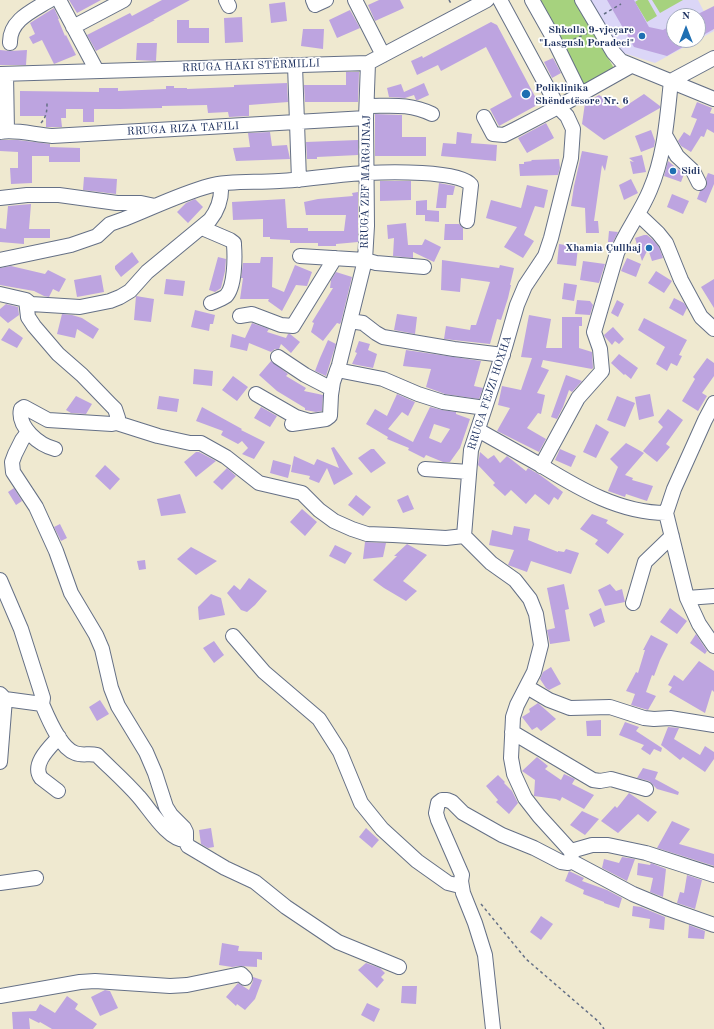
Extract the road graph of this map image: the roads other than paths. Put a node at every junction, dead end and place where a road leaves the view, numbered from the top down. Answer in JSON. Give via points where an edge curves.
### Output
{"nodes":[{"id":1,"x":50,"y":0,"type":"edge"},
{"id":2,"x":59,"y":0,"type":"edge"},
{"id":3,"x":124,"y":0,"type":"edge"},
{"id":4,"x":313,"y":0,"type":"edge"},
{"id":5,"x":326,"y":0,"type":"edge"},
{"id":6,"x":355,"y":0,"type":"edge"},
{"id":7,"x":487,"y":0,"type":"edge"},
{"id":8,"x":500,"y":0,"type":"edge"},
{"id":9,"x":532,"y":0,"type":"edge"},
{"id":10,"x":582,"y":0,"type":"edge"},
{"id":11,"x":73,"y":27,"type":"junction"},
{"id":12,"x":10,"y":43,"type":"dead end"},
{"id":13,"x":383,"y":55,"type":"junction"},
{"id":14,"x":714,"y":58,"type":"edge"},
{"id":15,"x":368,"y":63,"type":"junction"},
{"id":16,"x":295,"y":65,"type":"junction"},
{"id":17,"x":631,"y":66,"type":"junction"},
{"id":18,"x":97,"y":71,"type":"junction"},
{"id":19,"x":3,"y":74,"type":"edge"},
{"id":20,"x":672,"y":81,"type":"junction"},
{"id":21,"x":580,"y":95,"type":"junction"},
{"id":22,"x":714,"y":99,"type":"edge"},
{"id":23,"x":558,"y":107,"type":"junction"},
{"id":24,"x":366,"y":112,"type":"junction"},
{"id":25,"x":432,"y":114,"type":"dead end"},
{"id":26,"x":484,"y":117,"type":"dead end"},
{"id":27,"x":297,"y":122,"type":"junction"},
{"id":28,"x":3,"y":132,"type":"edge"},
{"id":29,"x":666,"y":135,"type":"junction"},
{"id":30,"x":366,"y":173,"type":"junction"},
{"id":31,"x":299,"y":180,"type":"junction"},
{"id":32,"x":699,"y":183,"type":"dead end"},
{"id":33,"x":221,"y":184,"type":"junction"},
{"id":34,"x":0,"y":198,"type":"edge"},
{"id":35,"x":155,"y":206,"type":"junction"},
{"id":36,"x":638,"y":214,"type":"junction"},
{"id":37,"x":467,"y":221,"type":"dead end"},
{"id":38,"x":202,"y":228,"type":"junction"},
{"id":39,"x":300,"y":256,"type":"dead end"},
{"id":40,"x":335,"y":258,"type":"junction"},
{"id":41,"x":0,"y":260,"type":"edge"},
{"id":42,"x":365,"y":260,"type":"junction"},
{"id":43,"x":424,"y":267,"type":"dead end"},
{"id":44,"x":0,"y":294,"type":"edge"},
{"id":45,"x":26,"y":300,"type":"junction"},
{"id":46,"x":211,"y":303,"type":"dead end"},
{"id":47,"x":240,"y":316,"type":"dead end"},
{"id":48,"x":350,"y":321,"type":"junction"},
{"id":49,"x":714,"y":329,"type":"edge"},
{"id":50,"x":503,"y":355,"type":"junction"},
{"id":51,"x":278,"y":357,"type":"dead end"},
{"id":52,"x":337,"y":370,"type":"junction"},
{"id":53,"x":332,"y":389,"type":"junction"},
{"id":54,"x":256,"y":394,"type":"dead end"},
{"id":55,"x":714,"y":403,"type":"edge"},
{"id":56,"x":485,"y":408,"type":"junction"},
{"id":57,"x":313,"y":421,"type":"junction"},
{"id":58,"x":116,"y":423,"type":"junction"},
{"id":59,"x":292,"y":424,"type":"dead end"},
{"id":60,"x":478,"y":430,"type":"junction"},
{"id":61,"x":28,"y":432,"type":"junction"},
{"id":62,"x":55,"y":449,"type":"dead end"},
{"id":63,"x":542,"y":466,"type":"junction"},
{"id":64,"x":425,"y":469,"type":"dead end"},
{"id":65,"x":469,"y":472,"type":"junction"},
{"id":66,"x":666,"y":514,"type":"junction"},
{"id":67,"x":464,"y":536,"type":"junction"},
{"id":68,"x":672,"y":536,"type":"junction"},
{"id":69,"x":0,"y":580,"type":"edge"},
{"id":70,"x":714,"y":596,"type":"edge"},
{"id":71,"x":687,"y":598,"type":"junction"},
{"id":72,"x":633,"y":603,"type":"dead end"},
{"id":73,"x":233,"y":636,"type":"dead end"},
{"id":74,"x":714,"y":646,"type":"edge"},
{"id":75,"x":527,"y":687,"type":"junction"},
{"id":76,"x":3,"y":697,"type":"edge"},
{"id":77,"x":42,"y":704,"type":"junction"},
{"id":78,"x":714,"y":725,"type":"edge"},
{"id":79,"x":512,"y":732,"type":"junction"},
{"id":80,"x":59,"y":737,"type":"junction"},
{"id":81,"x":0,"y":762,"type":"edge"},
{"id":82,"x":646,"y":789,"type":"dead end"},
{"id":83,"x":58,"y":791,"type":"dead end"},
{"id":84,"x":185,"y":840,"type":"junction"},
{"id":85,"x":571,"y":856,"type":"junction"},
{"id":86,"x":714,"y":875,"type":"edge"},
{"id":87,"x":36,"y":878,"type":"dead end"},
{"id":88,"x":460,"y":882,"type":"junction"},
{"id":89,"x":0,"y":883,"type":"edge"},
{"id":90,"x":714,"y":925,"type":"edge"},
{"id":91,"x":399,"y":967,"type":"dead end"},
{"id":92,"x":245,"y":978,"type":"dead end"},
{"id":93,"x":0,"y":996,"type":"edge"},
{"id":94,"x":493,"y":1029,"type":"edge"}],
"edges":[{"from":1,"to":12,"type":"street","via":[[19,21],[12,31]]},
{"from":2,"to":11,"type":"street"},
{"from":3,"to":11,"type":"street"},
{"from":4,"to":5,"type":"street","via":[[315,5]]},
{"from":6,"to":13,"type":"street"},
{"from":7,"to":13,"type":"street","name":"RRUGA HAKI STËRMILLI"},
{"from":8,"to":23,"type":"street","name":"RRUGA FEJZI HOXHA"},
{"from":9,"to":21,"type":"street"},
{"from":10,"to":17,"type":"street","via":[[616,57]]},
{"from":11,"to":18,"type":"street"},
{"from":13,"to":15,"type":"street","name":"RRUGA HAKI STËRMILLI"},
{"from":14,"to":20,"type":"street"},
{"from":15,"to":16,"type":"street","name":"RRUGA HAKI STËRMILLI"},
{"from":15,"to":24,"type":"street","name":"RRUGA ZEF MARGJINAJ"},
{"from":16,"to":18,"type":"street","name":"RRUGA HAKI STËRMILLI"},
{"from":16,"to":27,"type":"street"},
{"from":17,"to":20,"type":"street"},
{"from":17,"to":21,"type":"street"},
{"from":18,"to":19,"type":"street","name":"RRUGA HAKI STËRMILLI"},
{"from":19,"to":28,"type":"street"},
{"from":20,"to":22,"type":"street"},
{"from":20,"to":29,"type":"street"},
{"from":21,"to":23,"type":"street"},
{"from":23,"to":26,"type":"street","via":[[504,135],[493,134]]},
{"from":23,"to":50,"type":"street","name":"RRUGA FEJZI HOXHA","via":[[567,116],[573,129],[571,158],[545,256],[525,286]]},
{"from":24,"to":25,"type":"street","name":"RRUGA RIZA TAFILI","via":[[409,106]]},
{"from":24,"to":27,"type":"street","name":"RRUGA RIZA TAFILI"},
{"from":24,"to":30,"type":"street","name":"RRUGA ZEF MARGJINAJ"},
{"from":27,"to":28,"type":"street","name":"RRUGA RIZA TAFILI","via":[[52,136]]},
{"from":27,"to":31,"type":"street"},
{"from":29,"to":32,"type":"street","via":[[676,156],[693,171]]},
{"from":29,"to":36,"type":"street","via":[[662,157],[650,191]]},
{"from":30,"to":31,"type":"street"},
{"from":30,"to":37,"type":"street","via":[[438,174],[468,182],[471,185],[471,194]]},
{"from":30,"to":42,"type":"street","name":"RRUGA ZEF MARGJINAJ"},
{"from":31,"to":33,"type":"street"},
{"from":33,"to":35,"type":"street"},
{"from":33,"to":38,"type":"street","via":[[222,193],[213,216]]},
{"from":34,"to":35,"type":"street","via":[[59,195],[116,202],[142,202]]},
{"from":35,"to":41,"type":"street","via":[[110,224],[97,236],[87,240]]},
{"from":36,"to":49,"type":"street","via":[[666,243],[681,280],[701,317]]},
{"from":36,"to":63,"type":"street","via":[[617,253],[594,332],[600,349],[602,371],[578,398]]},
{"from":38,"to":45,"type":"street","via":[[146,272],[130,291],[120,297],[80,307],[31,304]]},
{"from":38,"to":46,"type":"street","via":[[234,243],[235,266],[229,292]]},
{"from":39,"to":40,"type":"street"},
{"from":40,"to":42,"type":"street"},
{"from":40,"to":47,"type":"street","via":[[293,326],[281,325],[252,314]]},
{"from":42,"to":43,"type":"street"},
{"from":42,"to":48,"type":"street","name":"RRUGA ZEF MARGJINAJ"},
{"from":44,"to":45,"type":"street"},
{"from":45,"to":58,"type":"street","via":[[28,317],[34,326],[58,354],[115,409],[118,418]]},
{"from":48,"to":50,"type":"street","via":[[363,323],[383,337]]},
{"from":48,"to":52,"type":"street","name":"RRUGA ZEF MARGJINAJ"},
{"from":50,"to":56,"type":"street","name":"RRUGA FEJZI HOXHA"},
{"from":51,"to":53,"type":"street"},
{"from":52,"to":53,"type":"street","name":"RRUGA ZEF MARGJINAJ"},
{"from":52,"to":56,"type":"street","via":[[383,379],[443,402]]},
{"from":53,"to":57,"type":"street","name":"RRUGA ZEF MARGJINAJ","via":[[330,416]]},
{"from":54,"to":57,"type":"street","via":[[296,417]]},
{"from":55,"to":66,"type":"street","via":[[674,489]]},
{"from":56,"to":60,"type":"street","name":"RRUGA FEJZI HOXHA"},
{"from":57,"to":59,"type":"street"},
{"from":58,"to":61,"type":"street","via":[[48,420],[24,407],[20,413]]},
{"from":58,"to":67,"type":"street","via":[[158,436],[201,442],[226,457],[259,483],[302,493],[334,521],[367,534],[446,538]]},
{"from":60,"to":63,"type":"street"},
{"from":60,"to":65,"type":"street","name":"RRUGA FEJZI HOXHA","via":[[471,450]]},
{"from":61,"to":62,"type":"street","via":[[41,444]]},
{"from":61,"to":84,"type":"street","via":[[15,454],[12,462],[13,472],[36,507],[71,593],[96,635],[118,706],[146,752],[166,807],[186,832]]},
{"from":63,"to":66,"type":"street","via":[[575,486],[611,503],[639,511]]},
{"from":64,"to":65,"type":"street"},
{"from":65,"to":67,"type":"street","name":"RRUGA FEJZI HOXHA"},
{"from":66,"to":68,"type":"street"},
{"from":67,"to":75,"type":"street","via":[[503,573],[515,580],[530,599],[536,614],[541,646]]},
{"from":68,"to":71,"type":"street"},
{"from":68,"to":72,"type":"street","via":[[645,562]]},
{"from":69,"to":77,"type":"street","via":[[26,643],[43,698]]},
{"from":70,"to":71,"type":"street"},
{"from":71,"to":74,"type":"street","via":[[699,624]]},
{"from":73,"to":88,"type":"street","via":[[264,672],[319,719],[340,752],[361,803],[382,829],[417,861],[448,883],[456,885]]},
{"from":75,"to":78,"type":"street","via":[[549,700],[570,708],[610,708],[644,718],[670,718]]},
{"from":75,"to":79,"type":"street","via":[[515,711]]},
{"from":76,"to":77,"type":"street"},
{"from":76,"to":81,"type":"street"},
{"from":77,"to":80,"type":"street"},
{"from":79,"to":82,"type":"street","via":[[593,780],[611,779]]},
{"from":79,"to":85,"type":"street","via":[[511,758],[514,774],[525,798]]},
{"from":80,"to":83,"type":"street","via":[[43,755],[39,767],[41,778]]},
{"from":80,"to":84,"type":"street","via":[[67,749],[74,753],[96,755],[139,797],[171,834]]},
{"from":84,"to":91,"type":"street","via":[[188,846],[213,861],[255,882],[286,907],[338,942]]},
{"from":85,"to":86,"type":"street","via":[[592,845],[608,845],[646,853]]},
{"from":85,"to":88,"type":"street","via":[[568,863],[562,862],[502,835],[463,813],[452,802],[442,800],[438,803],[436,813],[462,875]]},
{"from":85,"to":90,"type":"street","via":[[633,894]]},
{"from":87,"to":89,"type":"street"},
{"from":88,"to":94,"type":"street","via":[[485,955]]},
{"from":92,"to":93,"type":"street","via":[[241,974],[176,986],[80,982]]}]}
